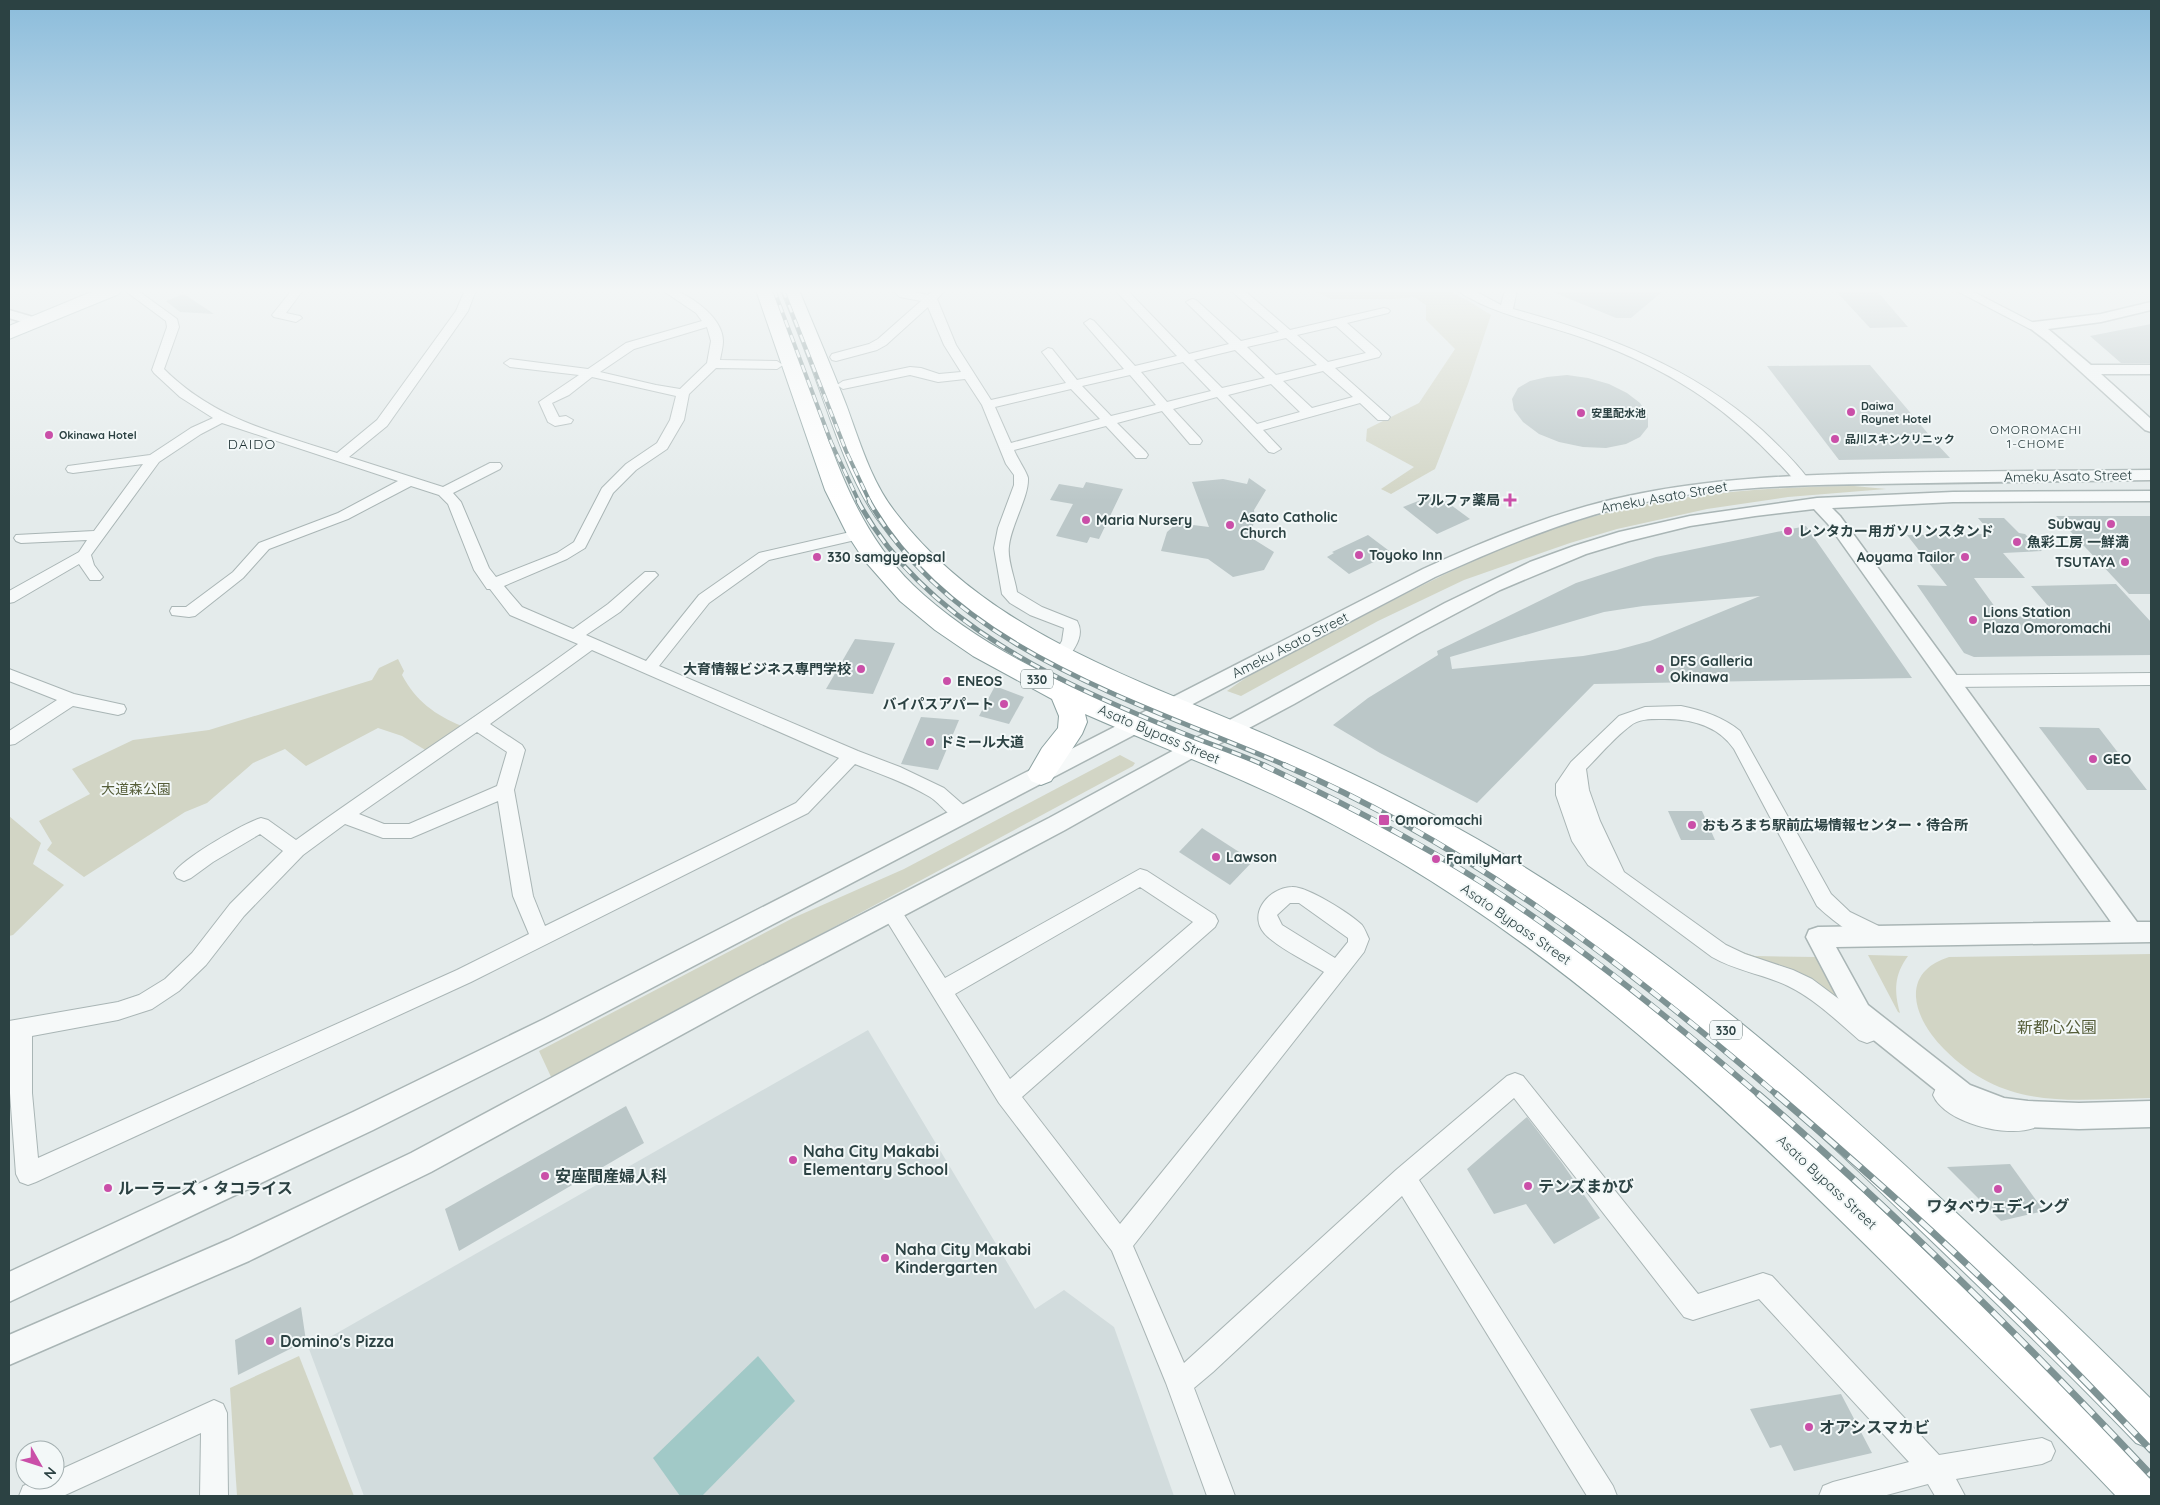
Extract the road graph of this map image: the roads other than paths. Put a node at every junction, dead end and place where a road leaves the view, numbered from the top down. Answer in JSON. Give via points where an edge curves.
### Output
{"nodes":[{"id":1,"x":161,"y":360,"type":"edge"},
{"id":2,"x":426,"y":360,"type":"edge"},
{"id":3,"x":609,"y":360,"type":"edge"},
{"id":4,"x":713,"y":360,"type":"edge"},
{"id":5,"x":775,"y":360,"type":"edge"},
{"id":6,"x":789,"y":360,"type":"edge"},
{"id":7,"x":817,"y":360,"type":"edge"},
{"id":8,"x":837,"y":360,"type":"edge"},
{"id":9,"x":959,"y":360,"type":"edge"},
{"id":10,"x":1054,"y":360,"type":"edge"},
{"id":11,"x":1123,"y":360,"type":"edge"},
{"id":12,"x":1177,"y":360,"type":"edge"},
{"id":13,"x":1188,"y":360,"type":"edge"},
{"id":14,"x":1253,"y":360,"type":"edge"},
{"id":15,"x":1318,"y":360,"type":"edge"},
{"id":16,"x":1349,"y":360,"type":"edge"},
{"id":17,"x":1648,"y":360,"type":"edge"},
{"id":18,"x":2077,"y":360,"type":"edge"},
{"id":19,"x":510,"y":363,"type":"dead end"},
{"id":20,"x":713,"y":364,"type":"junction"},
{"id":21,"x":777,"y":365,"type":"junction"},
{"id":22,"x":1325,"y":366,"type":"junction"},
{"id":23,"x":2151,"y":369,"type":"edge"},
{"id":24,"x":2088,"y":370,"type":"junction"},
{"id":25,"x":1133,"y":371,"type":"junction"},
{"id":26,"x":590,"y":373,"type":"junction"},
{"id":27,"x":968,"y":375,"type":"junction"},
{"id":28,"x":1273,"y":380,"type":"junction"},
{"id":29,"x":844,"y":385,"type":"junction"},
{"id":30,"x":1074,"y":385,"type":"junction"},
{"id":31,"x":683,"y":393,"type":"junction"},
{"id":32,"x":1220,"y":393,"type":"junction"},
{"id":33,"x":1362,"y":398,"type":"junction"},
{"id":34,"x":988,"y":405,"type":"junction"},
{"id":35,"x":1164,"y":407,"type":"junction"},
{"id":36,"x":1308,"y":414,"type":"junction"},
{"id":37,"x":1383,"y":417,"type":"dead end"},
{"id":38,"x":222,"y":418,"type":"junction"},
{"id":39,"x":566,"y":420,"type":"dead end"},
{"id":40,"x":1108,"y":421,"type":"junction"},
{"id":41,"x":2151,"y":427,"type":"edge"},
{"id":42,"x":1254,"y":429,"type":"junction"},
{"id":43,"x":1195,"y":441,"type":"dead end"},
{"id":44,"x":1008,"y":448,"type":"junction"},
{"id":45,"x":1274,"y":449,"type":"dead end"},
{"id":46,"x":1141,"y":455,"type":"dead end"},
{"id":47,"x":339,"y":458,"type":"junction"},
{"id":48,"x":154,"y":459,"type":"junction"},
{"id":49,"x":824,"y":462,"type":"junction"},
{"id":50,"x":496,"y":466,"type":"dead end"},
{"id":51,"x":73,"y":469,"type":"dead end"},
{"id":52,"x":2151,"y":475,"type":"edge"},
{"id":53,"x":1802,"y":480,"type":"junction"},
{"id":54,"x":409,"y":481,"type":"junction"},
{"id":55,"x":444,"y":492,"type":"junction"},
{"id":56,"x":2151,"y":496,"type":"edge"},
{"id":57,"x":1817,"y":503,"type":"junction"},
{"id":58,"x":98,"y":535,"type":"junction"},
{"id":59,"x":859,"y":535,"type":"junction"},
{"id":60,"x":21,"y":538,"type":"dead end"},
{"id":61,"x":904,"y":538,"type":"junction"},
{"id":62,"x":84,"y":555,"type":"junction"},
{"id":63,"x":650,"y":575,"type":"dead end"},
{"id":64,"x":95,"y":577,"type":"dead end"},
{"id":65,"x":492,"y":585,"type":"junction"},
{"id":66,"x":9,"y":598,"type":"edge"},
{"id":67,"x":178,"y":611,"type":"dead end"},
{"id":68,"x":583,"y":639,"type":"junction"},
{"id":69,"x":1061,"y":655,"type":"junction"},
{"id":70,"x":649,"y":668,"type":"junction"},
{"id":71,"x":9,"y":675,"type":"edge"},
{"id":72,"x":2151,"y":678,"type":"edge"},
{"id":73,"x":1950,"y":681,"type":"junction"},
{"id":74,"x":1061,"y":691,"type":"junction"},
{"id":75,"x":71,"y":699,"type":"junction"},
{"id":76,"x":1174,"y":706,"type":"junction"},
{"id":77,"x":118,"y":708,"type":"dead end"},
{"id":78,"x":477,"y":724,"type":"junction"},
{"id":79,"x":1136,"y":725,"type":"junction"},
{"id":80,"x":1229,"y":730,"type":"junction"},
{"id":81,"x":9,"y":739,"type":"edge"},
{"id":82,"x":1193,"y":748,"type":"junction"},
{"id":83,"x":852,"y":756,"type":"junction"},
{"id":84,"x":1041,"y":774,"type":"junction"},
{"id":85,"x":505,"y":790,"type":"junction"},
{"id":86,"x":962,"y":814,"type":"junction"},
{"id":87,"x":343,"y":816,"type":"junction"},
{"id":88,"x":296,"y":850,"type":"junction"},
{"id":89,"x":184,"y":873,"type":"dead end"},
{"id":90,"x":890,"y":910,"type":"junction"},
{"id":91,"x":2141,"y":932,"type":"edge"},
{"id":92,"x":1878,"y":935,"type":"junction"},
{"id":93,"x":540,"y":938,"type":"junction"},
{"id":94,"x":1338,"y":970,"type":"dead end"},
{"id":95,"x":941,"y":991,"type":"junction"},
{"id":96,"x":15,"y":1029,"type":"edge"},
{"id":97,"x":15,"y":1095,"type":"edge"},
{"id":98,"x":1007,"y":1096,"type":"junction"},
{"id":99,"x":2151,"y":1114,"type":"edge"},
{"id":100,"x":2053,"y":1116,"type":"junction"},
{"id":101,"x":1404,"y":1178,"type":"junction"},
{"id":102,"x":1120,"y":1243,"type":"junction"},
{"id":103,"x":9,"y":1287,"type":"edge"},
{"id":104,"x":9,"y":1350,"type":"edge"},
{"id":105,"x":1180,"y":1383,"type":"junction"},
{"id":106,"x":2151,"y":1428,"type":"edge"},
{"id":107,"x":2042,"y":1450,"type":"dead end"},
{"id":108,"x":1934,"y":1469,"type":"junction"},
{"id":109,"x":33,"y":1496,"type":"edge"},
{"id":110,"x":214,"y":1496,"type":"edge"},
{"id":111,"x":1221,"y":1496,"type":"edge"},
{"id":112,"x":1604,"y":1496,"type":"edge"},
{"id":113,"x":1833,"y":1496,"type":"edge"},
{"id":114,"x":1951,"y":1496,"type":"edge"},
{"id":115,"x":2145,"y":1496,"type":"edge"}],
"edges":[{"from":1,"to":38,"type":"street","via":[[158,370],[170,383]]},
{"from":2,"to":47,"type":"street","via":[[382,423]]},
{"from":3,"to":26,"type":"street"},
{"from":4,"to":20,"type":"street"},
{"from":5,"to":21,"type":"main road","number":"330"},
{"from":6,"to":49,"type":"main road","number":"330"},
{"from":7,"to":61,"type":"main road","number":"330","via":[[852,450],[875,498]]},
{"from":8,"to":29,"type":"main road","number":"330"},
{"from":9,"to":27,"type":"street"},
{"from":10,"to":30,"type":"street"},
{"from":11,"to":25,"type":"street"},
{"from":12,"to":25,"type":"street"},
{"from":13,"to":32,"type":"street"},
{"from":14,"to":28,"type":"street"},
{"from":15,"to":22,"type":"street"},
{"from":16,"to":22,"type":"street"},
{"from":17,"to":53,"type":"street","via":[[1729,408],[1752,427]]},
{"from":18,"to":24,"type":"street"},
{"from":19,"to":26,"type":"street"},
{"from":20,"to":21,"type":"street"},
{"from":20,"to":31,"type":"street"},
{"from":21,"to":49,"type":"main road","number":"330","via":[[807,450]]},
{"from":22,"to":28,"type":"street"},
{"from":22,"to":33,"type":"street"},
{"from":23,"to":24,"type":"street"},
{"from":24,"to":41,"type":"street"},
{"from":25,"to":30,"type":"street"},
{"from":25,"to":35,"type":"street"},
{"from":26,"to":31,"type":"street"},
{"from":26,"to":39,"type":"street","via":[[545,402],[555,422]]},
{"from":27,"to":29,"type":"street","via":[[938,378],[910,371]]},
{"from":27,"to":34,"type":"street"},
{"from":28,"to":32,"type":"street"},
{"from":28,"to":36,"type":"street"},
{"from":29,"to":61,"type":"main road","number":"330","via":[[869,464]]},
{"from":30,"to":34,"type":"street"},
{"from":30,"to":40,"type":"street"},
{"from":31,"to":65,"type":"street","via":[[670,435],[662,446],[631,467],[606,491],[580,545],[562,556]]},
{"from":32,"to":35,"type":"street"},
{"from":32,"to":42,"type":"street"},
{"from":33,"to":36,"type":"street"},
{"from":33,"to":37,"type":"street"},
{"from":34,"to":44,"type":"street"},
{"from":35,"to":40,"type":"street"},
{"from":35,"to":43,"type":"street"},
{"from":36,"to":42,"type":"street"},
{"from":38,"to":47,"type":"street"},
{"from":38,"to":48,"type":"street"},
{"from":40,"to":44,"type":"street"},
{"from":40,"to":46,"type":"street"},
{"from":42,"to":45,"type":"street"},
{"from":44,"to":69,"type":"street","via":[[1021,485],[1004,528],[1001,548],[1007,588],[1015,599],[1071,625],[1071,640]]},
{"from":47,"to":54,"type":"street"},
{"from":48,"to":51,"type":"street"},
{"from":48,"to":58,"type":"street"},
{"from":49,"to":59,"type":"main road","name":"Asato Bypass Street","number":"330","via":[[842,506]]},
{"from":50,"to":55,"type":"street"},
{"from":52,"to":53,"type":"street","name":"Ameku Asato Street"},
{"from":53,"to":76,"type":"street","name":"Ameku Asato Street","via":[[1716,486],[1628,501],[1538,526],[1429,573]]},
{"from":54,"to":55,"type":"street"},
{"from":54,"to":67,"type":"street","via":[[343,516],[264,546],[238,575],[189,612]]},
{"from":55,"to":65,"type":"street","via":[[454,502],[482,570]]},
{"from":56,"to":57,"type":"street","name":"Ameku Asato Street","via":[[1919,497]]},
{"from":57,"to":73,"type":"street","via":[[1834,520]]},
{"from":57,"to":80,"type":"street","name":"Ameku Asato Street","via":[[1683,522],[1623,536],[1549,560],[1463,601]]},
{"from":58,"to":60,"type":"street"},
{"from":58,"to":62,"type":"street"},
{"from":59,"to":70,"type":"street","via":[[764,556],[704,599]]},
{"from":59,"to":74,"type":"main road","name":"Asato Bypass Street","number":"330","via":[[884,569],[934,615],[966,638]]},
{"from":61,"to":69,"type":"main road","number":"330","via":[[961,595],[1022,635]]},
{"from":62,"to":64,"type":"street"},
{"from":62,"to":66,"type":"street"},
{"from":63,"to":68,"type":"street"},
{"from":65,"to":68,"type":"street","via":[[516,611]]},
{"from":68,"to":70,"type":"street"},
{"from":68,"to":78,"type":"street","via":[[520,695]]},
{"from":69,"to":76,"type":"main road","number":"330"},
{"from":70,"to":83,"type":"street"},
{"from":71,"to":75,"type":"street"},
{"from":72,"to":73,"type":"street"},
{"from":73,"to":91,"type":"street"},
{"from":74,"to":79,"type":"main road","name":"Asato Bypass Street","number":"330"},
{"from":74,"to":84,"type":"main road","via":[[1072,710],[1072,730]]},
{"from":75,"to":77,"type":"street"},
{"from":75,"to":81,"type":"street"},
{"from":76,"to":79,"type":"street","name":"Ameku Asato Street"},
{"from":76,"to":80,"type":"main road","number":"330"},
{"from":78,"to":85,"type":"street","via":[[516,750]]},
{"from":78,"to":87,"type":"street"},
{"from":79,"to":82,"type":"main road","name":"Asato Bypass Street","number":"330"},
{"from":79,"to":84,"type":"street","name":"Ameku Asato Street"},
{"from":80,"to":82,"type":"street","name":"Ameku Asato Street"},
{"from":80,"to":106,"type":"main road","number":"330","via":[[1347,784],[1489,860],[1560,905],[1685,996],[1876,1161]]},
{"from":82,"to":90,"type":"street","name":"Ameku Asato Street"},
{"from":82,"to":115,"type":"main road","name":"Asato Bypass Street","number":"330","via":[[1298,795],[1412,855],[1484,900],[1617,998],[1699,1065],[1831,1184],[2085,1432]]},
{"from":83,"to":86,"type":"street","via":[[938,793]]},
{"from":83,"to":93,"type":"street","via":[[802,808]]},
{"from":84,"to":86,"type":"street","name":"Ameku Asato Street"},
{"from":85,"to":87,"type":"street","via":[[411,831],[383,831]]},
{"from":85,"to":93,"type":"street","via":[[523,896]]},
{"from":86,"to":103,"type":"street","name":"Ameku Asato Street","via":[[741,931],[354,1126]]},
{"from":87,"to":88,"type":"street"},
{"from":88,"to":89,"type":"street","via":[[261,825]]},
{"from":88,"to":96,"type":"street","via":[[237,910],[199,959],[166,989],[145,1002],[118,1011]]},
{"from":90,"to":95,"type":"street"},
{"from":90,"to":104,"type":"street","name":"Ameku Asato Street","via":[[375,1186]]},
{"from":91,"to":92,"type":"street"},
{"from":92,"to":100,"type":"street","via":[[1818,937],[1859,1013],[1977,1104]]},
{"from":92,"to":100,"type":"street","via":[[1843,918],[1824,900],[1741,745],[1734,735],[1709,720],[1681,712],[1634,715],[1577,767],[1564,784],[1581,841],[1594,860],[1734,960],[1784,975],[1809,988],[1957,1105],[1975,1114],[1995,1121],[2015,1122]]},
{"from":93,"to":97,"type":"street","via":[[464,976],[28,1174]]},
{"from":94,"to":102,"type":"street"},
{"from":95,"to":98,"type":"street"},
{"from":95,"to":98,"type":"street","via":[[1140,877],[1208,922]]},
{"from":96,"to":97,"type":"street"},
{"from":98,"to":102,"type":"street"},
{"from":99,"to":100,"type":"street"},
{"from":101,"to":105,"type":"street"},
{"from":101,"to":108,"type":"street","via":[[1515,1083],[1693,1308],[1763,1285]]},
{"from":101,"to":112,"type":"street"},
{"from":102,"to":105,"type":"street"},
{"from":105,"to":111,"type":"street"},
{"from":107,"to":108,"type":"street"},
{"from":108,"to":113,"type":"street"},
{"from":108,"to":114,"type":"street"},
{"from":109,"to":110,"type":"street","via":[[214,1413]]}]}
